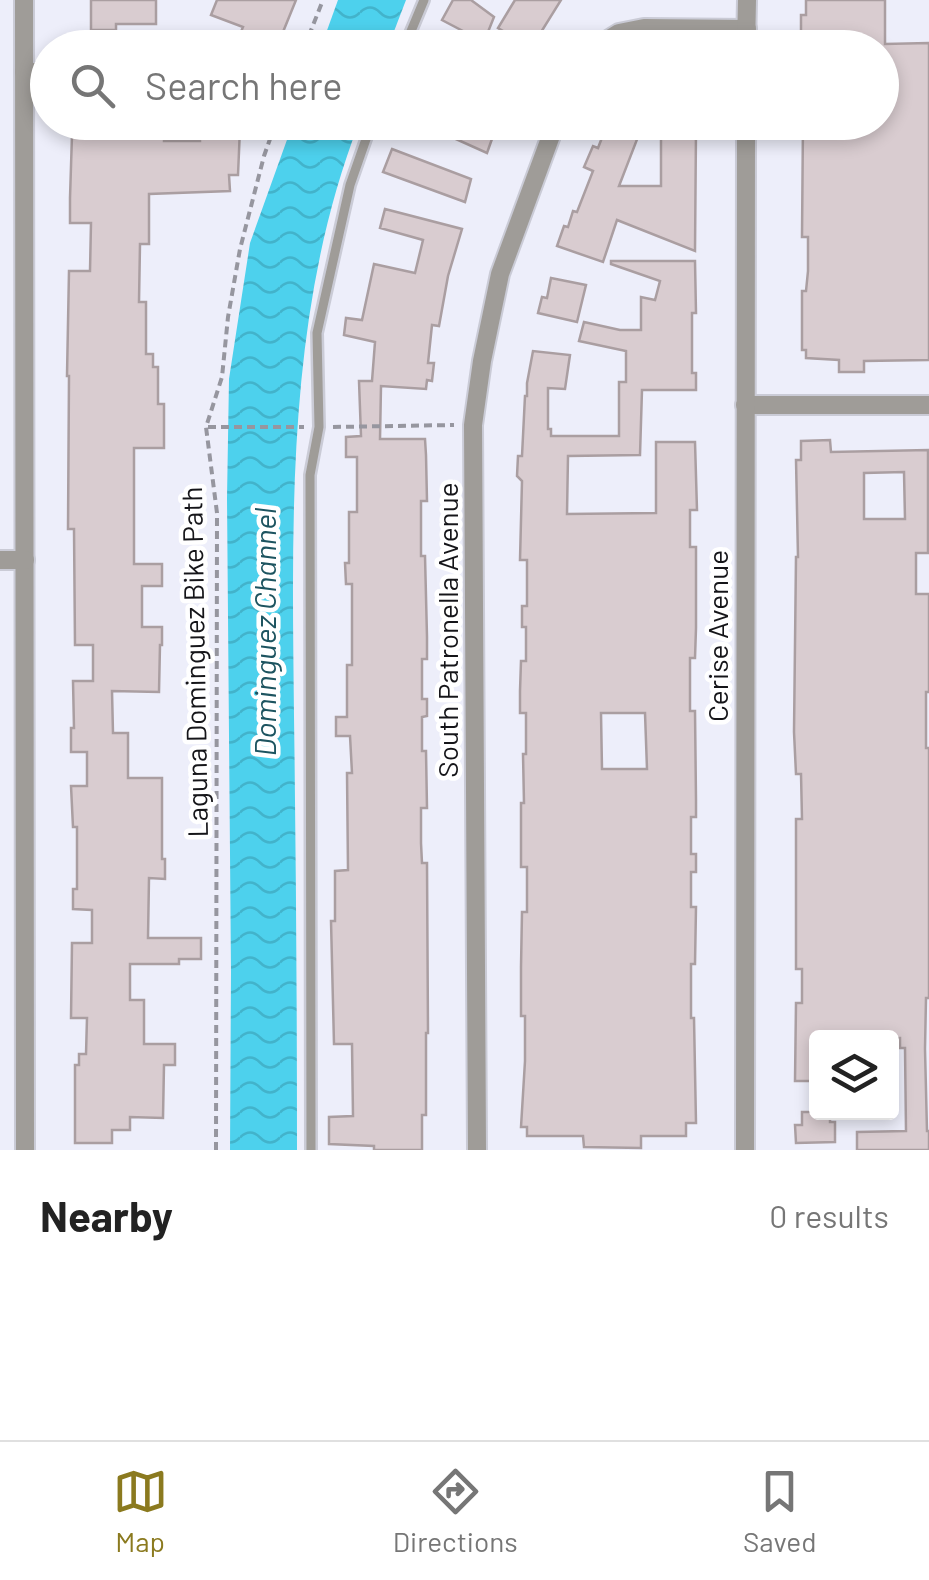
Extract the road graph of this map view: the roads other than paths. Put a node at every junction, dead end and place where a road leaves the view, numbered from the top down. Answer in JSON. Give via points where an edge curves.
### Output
{"nodes":[{"id":1,"x":24,"y":0,"type":"edge"},
{"id":2,"x":424,"y":0,"type":"edge"},
{"id":3,"x":746,"y":0,"type":"edge"},
{"id":4,"x":412,"y":30,"type":"edge"},
{"id":5,"x":632,"y":30,"type":"edge"},
{"id":6,"x":664,"y":30,"type":"edge"},
{"id":7,"x":746,"y":30,"type":"edge"},
{"id":8,"x":24,"y":72,"type":"junction"},
{"id":9,"x":30,"y":72,"type":"edge"},
{"id":10,"x":366,"y":140,"type":"edge"},
{"id":11,"x":549,"y":140,"type":"edge"},
{"id":12,"x":746,"y":140,"type":"edge"},
{"id":13,"x":745,"y":405,"type":"junction"},
{"id":14,"x":929,"y":405,"type":"edge"},
{"id":15,"x":0,"y":560,"type":"edge"},
{"id":16,"x":25,"y":560,"type":"junction"},
{"id":17,"x":24,"y":1150,"type":"edge"},
{"id":18,"x":311,"y":1150,"type":"edge"},
{"id":19,"x":477,"y":1150,"type":"edge"},
{"id":20,"x":746,"y":1150,"type":"edge"}],
"edges":[{"from":1,"to":8,"type":"street"},
{"from":2,"to":4,"type":"lane"},
{"from":3,"to":7,"type":"street"},
{"from":5,"to":6,"type":"street"},
{"from":8,"to":9,"type":"street"},
{"from":8,"to":16,"type":"street"},
{"from":10,"to":18,"type":"lane","via":[[317,333],[310,475]]},
{"from":11,"to":19,"type":"street","name":"South Patronella Avenue","via":[[500,274],[473,426]]},
{"from":12,"to":13,"type":"street","name":"Cerise Avenue"},
{"from":13,"to":14,"type":"street"},
{"from":13,"to":20,"type":"street","name":"Cerise Avenue"},
{"from":15,"to":16,"type":"street"},
{"from":16,"to":17,"type":"street"}]}
